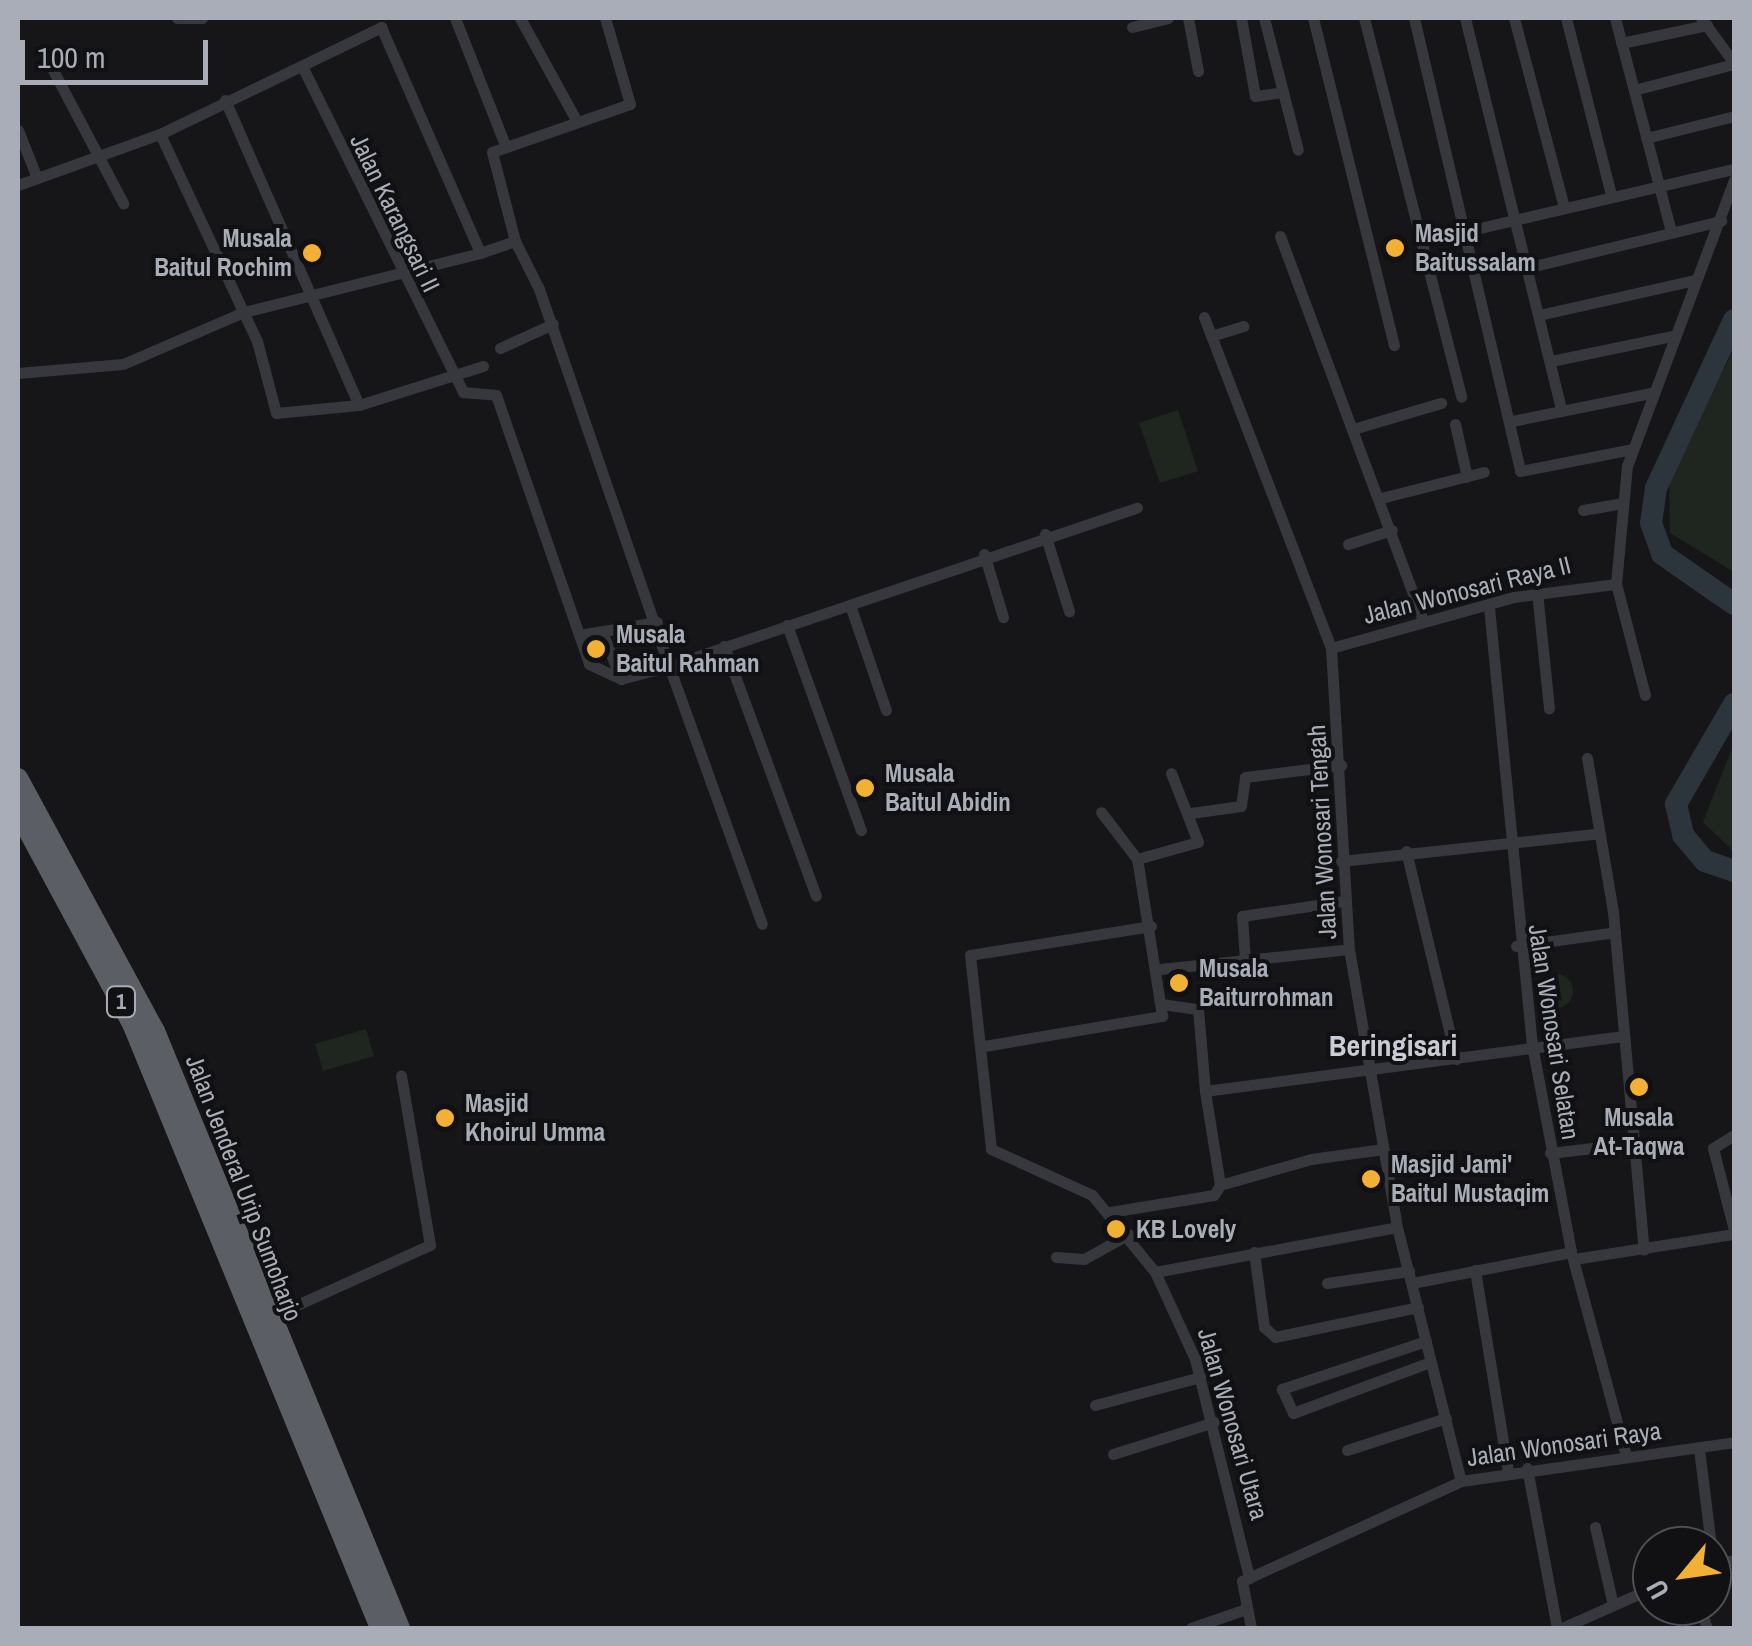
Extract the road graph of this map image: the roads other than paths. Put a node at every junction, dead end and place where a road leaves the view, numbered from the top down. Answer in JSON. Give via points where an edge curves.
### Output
{"nodes":[{"id":1,"x":177,"y":18,"type":"edge"},
{"id":2,"x":202,"y":18,"type":"edge"},
{"id":3,"x":455,"y":18,"type":"edge"},
{"id":4,"x":520,"y":18,"type":"edge"},
{"id":5,"x":605,"y":18,"type":"edge"},
{"id":6,"x":1168,"y":18,"type":"edge"},
{"id":7,"x":1188,"y":18,"type":"edge"},
{"id":8,"x":1241,"y":18,"type":"edge"},
{"id":9,"x":1264,"y":18,"type":"edge"},
{"id":10,"x":1313,"y":18,"type":"edge"},
{"id":11,"x":1364,"y":18,"type":"edge"},
{"id":12,"x":1414,"y":18,"type":"edge"},
{"id":13,"x":1465,"y":18,"type":"edge"},
{"id":14,"x":1514,"y":18,"type":"edge"},
{"id":15,"x":1566,"y":18,"type":"edge"},
{"id":16,"x":1615,"y":18,"type":"edge"},
{"id":17,"x":1704,"y":21,"type":"edge"},
{"id":18,"x":380,"y":22,"type":"edge"},
{"id":19,"x":1132,"y":27,"type":"dead end"},
{"id":20,"x":1622,"y":43,"type":"junction"},
{"id":21,"x":44,"y":53,"type":"dead end"},
{"id":22,"x":1734,"y":64,"type":"edge"},
{"id":23,"x":302,"y":66,"type":"junction"},
{"id":24,"x":1198,"y":71,"type":"dead end"},
{"id":25,"x":1634,"y":90,"type":"junction"},
{"id":26,"x":1283,"y":92,"type":"junction"},
{"id":27,"x":225,"y":100,"type":"junction"},
{"id":28,"x":1734,"y":116,"type":"edge"},
{"id":29,"x":576,"y":120,"type":"junction"},
{"id":30,"x":18,"y":130,"type":"edge"},
{"id":31,"x":160,"y":134,"type":"junction"},
{"id":32,"x":1646,"y":138,"type":"junction"},
{"id":33,"x":504,"y":144,"type":"junction"},
{"id":34,"x":1298,"y":150,"type":"dead end"},
{"id":35,"x":102,"y":156,"type":"junction"},
{"id":36,"x":1734,"y":169,"type":"edge"},
{"id":37,"x":37,"y":178,"type":"junction"},
{"id":38,"x":1734,"y":180,"type":"edge"},
{"id":39,"x":18,"y":185,"type":"edge"},
{"id":40,"x":1658,"y":185,"type":"junction"},
{"id":41,"x":1611,"y":194,"type":"junction"},
{"id":42,"x":123,"y":204,"type":"dead end"},
{"id":43,"x":1564,"y":206,"type":"junction"},
{"id":44,"x":1516,"y":218,"type":"junction"},
{"id":45,"x":1721,"y":221,"type":"junction"},
{"id":46,"x":1468,"y":230,"type":"junction"},
{"id":47,"x":1671,"y":231,"type":"junction"},
{"id":48,"x":1280,"y":236,"type":"dead end"},
{"id":49,"x":515,"y":241,"type":"junction"},
{"id":50,"x":1424,"y":241,"type":"junction"},
{"id":51,"x":480,"y":253,"type":"junction"},
{"id":52,"x":1526,"y":268,"type":"junction"},
{"id":53,"x":401,"y":276,"type":"junction"},
{"id":54,"x":1694,"y":280,"type":"junction"},
{"id":55,"x":316,"y":292,"type":"junction"},
{"id":56,"x":244,"y":312,"type":"junction"},
{"id":57,"x":1540,"y":316,"type":"junction"},
{"id":58,"x":1204,"y":317,"type":"dead end"},
{"id":59,"x":553,"y":324,"type":"junction"},
{"id":60,"x":1244,"y":326,"type":"dead end"},
{"id":61,"x":1211,"y":336,"type":"junction"},
{"id":62,"x":1672,"y":336,"type":"junction"},
{"id":63,"x":1394,"y":345,"type":"dead end"},
{"id":64,"x":500,"y":348,"type":"dead end"},
{"id":65,"x":1550,"y":361,"type":"junction"},
{"id":66,"x":482,"y":366,"type":"dead end"},
{"id":67,"x":18,"y":372,"type":"edge"},
{"id":68,"x":454,"y":376,"type":"junction"},
{"id":69,"x":1651,"y":392,"type":"junction"},
{"id":70,"x":1462,"y":397,"type":"dead end"},
{"id":71,"x":1441,"y":404,"type":"dead end"},
{"id":72,"x":359,"y":405,"type":"junction"},
{"id":73,"x":1561,"y":410,"type":"junction"},
{"id":74,"x":1512,"y":420,"type":"junction"},
{"id":75,"x":1455,"y":424,"type":"dead end"},
{"id":76,"x":1353,"y":428,"type":"junction"},
{"id":77,"x":1632,"y":449,"type":"junction"},
{"id":78,"x":1484,"y":472,"type":"dead end"},
{"id":79,"x":1467,"y":476,"type":"junction"},
{"id":80,"x":1382,"y":498,"type":"junction"},
{"id":81,"x":1621,"y":503,"type":"junction"},
{"id":82,"x":1137,"y":508,"type":"dead end"},
{"id":83,"x":1583,"y":510,"type":"dead end"},
{"id":84,"x":1392,"y":530,"type":"junction"},
{"id":85,"x":1045,"y":534,"type":"junction"},
{"id":86,"x":1348,"y":544,"type":"dead end"},
{"id":87,"x":984,"y":554,"type":"junction"},
{"id":88,"x":1616,"y":584,"type":"junction"},
{"id":89,"x":1537,"y":592,"type":"junction"},
{"id":90,"x":850,"y":605,"type":"junction"},
{"id":91,"x":1489,"y":606,"type":"junction"},
{"id":92,"x":1069,"y":612,"type":"dead end"},
{"id":93,"x":1003,"y":617,"type":"dead end"},
{"id":94,"x":1423,"y":620,"type":"junction"},
{"id":95,"x":657,"y":622,"type":"junction"},
{"id":96,"x":787,"y":625,"type":"junction"},
{"id":97,"x":602,"y":632,"type":"junction"},
{"id":98,"x":579,"y":635,"type":"junction"},
{"id":99,"x":724,"y":646,"type":"junction"},
{"id":100,"x":1331,"y":648,"type":"junction"},
{"id":101,"x":669,"y":666,"type":"junction"},
{"id":102,"x":621,"y":678,"type":"junction"},
{"id":103,"x":1645,"y":695,"type":"dead end"},
{"id":104,"x":1549,"y":708,"type":"dead end"},
{"id":105,"x":886,"y":710,"type":"dead end"},
{"id":106,"x":1588,"y":758,"type":"dead end"},
{"id":107,"x":1341,"y":766,"type":"junction"},
{"id":108,"x":1171,"y":773,"type":"dead end"},
{"id":109,"x":18,"y":778,"type":"edge"},
{"id":110,"x":18,"y":812,"type":"edge"},
{"id":111,"x":1102,"y":812,"type":"dead end"},
{"id":112,"x":1191,"y":812,"type":"junction"},
{"id":113,"x":861,"y":830,"type":"dead end"},
{"id":114,"x":1595,"y":834,"type":"junction"},
{"id":115,"x":1507,"y":846,"type":"junction"},
{"id":116,"x":1406,"y":850,"type":"junction"},
{"id":117,"x":1137,"y":859,"type":"junction"},
{"id":118,"x":1342,"y":861,"type":"junction"},
{"id":119,"x":816,"y":896,"type":"dead end"},
{"id":120,"x":1343,"y":902,"type":"junction"},
{"id":121,"x":762,"y":924,"type":"dead end"},
{"id":122,"x":1151,"y":926,"type":"junction"},
{"id":123,"x":1615,"y":932,"type":"junction"},
{"id":124,"x":1516,"y":946,"type":"junction"},
{"id":125,"x":1349,"y":949,"type":"junction"},
{"id":126,"x":1245,"y":960,"type":"junction"},
{"id":127,"x":1160,"y":969,"type":"junction"},
{"id":128,"x":1161,"y":1004,"type":"junction"},
{"id":129,"x":1622,"y":1036,"type":"junction"},
{"id":130,"x":1532,"y":1045,"type":"junction"},
{"id":131,"x":984,"y":1046,"type":"junction"},
{"id":132,"x":1456,"y":1058,"type":"junction"},
{"id":133,"x":1372,"y":1070,"type":"junction"},
{"id":134,"x":402,"y":1075,"type":"dead end"},
{"id":135,"x":1205,"y":1091,"type":"junction"},
{"id":136,"x":1734,"y":1135,"type":"edge"},
{"id":137,"x":1634,"y":1143,"type":"junction"},
{"id":138,"x":1383,"y":1149,"type":"junction"},
{"id":139,"x":1550,"y":1153,"type":"junction"},
{"id":140,"x":1220,"y":1185,"type":"junction"},
{"id":141,"x":1730,"y":1190,"type":"edge"},
{"id":142,"x":1110,"y":1212,"type":"junction"},
{"id":143,"x":1398,"y":1226,"type":"junction"},
{"id":144,"x":1734,"y":1232,"type":"edge"},
{"id":145,"x":1129,"y":1234,"type":"junction"},
{"id":146,"x":1644,"y":1250,"type":"junction"},
{"id":147,"x":1254,"y":1252,"type":"junction"},
{"id":148,"x":1572,"y":1256,"type":"junction"},
{"id":149,"x":1056,"y":1257,"type":"dead end"},
{"id":150,"x":1475,"y":1270,"type":"junction"},
{"id":151,"x":1155,"y":1272,"type":"junction"},
{"id":152,"x":1410,"y":1277,"type":"junction"},
{"id":153,"x":1327,"y":1283,"type":"dead end"},
{"id":154,"x":1418,"y":1306,"type":"junction"},
{"id":155,"x":268,"y":1318,"type":"junction"},
{"id":156,"x":1426,"y":1341,"type":"junction"},
{"id":157,"x":1430,"y":1362,"type":"junction"},
{"id":158,"x":1200,"y":1377,"type":"junction"},
{"id":159,"x":1096,"y":1405,"type":"dead end"},
{"id":160,"x":1446,"y":1418,"type":"junction"},
{"id":161,"x":1214,"y":1422,"type":"junction"},
{"id":162,"x":1734,"y":1442,"type":"edge"},
{"id":163,"x":1699,"y":1448,"type":"junction"},
{"id":164,"x":1347,"y":1450,"type":"dead end"},
{"id":165,"x":1113,"y":1454,"type":"dead end"},
{"id":166,"x":1626,"y":1456,"type":"junction"},
{"id":167,"x":1527,"y":1468,"type":"junction"},
{"id":168,"x":1508,"y":1470,"type":"junction"},
{"id":169,"x":1461,"y":1481,"type":"junction"},
{"id":170,"x":1709,"y":1526,"type":"edge"},
{"id":171,"x":1595,"y":1527,"type":"dead end"},
{"id":172,"x":1245,"y":1580,"type":"junction"},
{"id":173,"x":1632,"y":1597,"type":"edge"},
{"id":174,"x":1613,"y":1606,"type":"junction"},
{"id":175,"x":1246,"y":1608,"type":"junction"},
{"id":176,"x":380,"y":1628,"type":"edge"},
{"id":177,"x":400,"y":1628,"type":"edge"},
{"id":178,"x":1191,"y":1628,"type":"edge"},
{"id":179,"x":1251,"y":1628,"type":"edge"},
{"id":180,"x":1560,"y":1628,"type":"edge"}],
"edges":[{"from":1,"to":2,"type":"street"},
{"from":3,"to":33,"type":"street"},
{"from":4,"to":29,"type":"street"},
{"from":5,"to":29,"type":"street","via":[[630,104]]},
{"from":6,"to":19,"type":"street"},
{"from":7,"to":24,"type":"street"},
{"from":8,"to":26,"type":"street","via":[[1254,96]]},
{"from":9,"to":26,"type":"street"},
{"from":10,"to":63,"type":"street"},
{"from":11,"to":50,"type":"street"},
{"from":12,"to":46,"type":"street"},
{"from":13,"to":44,"type":"street"},
{"from":14,"to":43,"type":"street"},
{"from":15,"to":41,"type":"street"},
{"from":16,"to":20,"type":"street"},
{"from":17,"to":20,"type":"street"},
{"from":17,"to":22,"type":"street"},
{"from":18,"to":23,"type":"street"},
{"from":18,"to":51,"type":"street"},
{"from":20,"to":25,"type":"street"},
{"from":21,"to":35,"type":"street"},
{"from":22,"to":25,"type":"street"},
{"from":23,"to":27,"type":"street"},
{"from":23,"to":53,"type":"street","name":"Jalan Karangsari II"},
{"from":25,"to":32,"type":"street"},
{"from":26,"to":34,"type":"street"},
{"from":27,"to":31,"type":"street"},
{"from":27,"to":55,"type":"street"},
{"from":28,"to":32,"type":"street"},
{"from":29,"to":33,"type":"street"},
{"from":30,"to":37,"type":"street"},
{"from":31,"to":35,"type":"street"},
{"from":31,"to":56,"type":"street"},
{"from":32,"to":40,"type":"street"},
{"from":33,"to":49,"type":"street","via":[[492,159]]},
{"from":35,"to":37,"type":"street"},
{"from":35,"to":42,"type":"street"},
{"from":36,"to":40,"type":"street"},
{"from":37,"to":39,"type":"street"},
{"from":38,"to":45,"type":"street"},
{"from":40,"to":41,"type":"street"},
{"from":40,"to":47,"type":"street"},
{"from":41,"to":43,"type":"street"},
{"from":43,"to":44,"type":"street"},
{"from":44,"to":46,"type":"street"},
{"from":44,"to":52,"type":"street"},
{"from":45,"to":47,"type":"street"},
{"from":45,"to":54,"type":"street"},
{"from":46,"to":50,"type":"street"},
{"from":46,"to":74,"type":"street"},
{"from":47,"to":52,"type":"street"},
{"from":48,"to":76,"type":"street"},
{"from":49,"to":51,"type":"street"},
{"from":49,"to":59,"type":"street"},
{"from":50,"to":70,"type":"street"},
{"from":51,"to":53,"type":"street"},
{"from":52,"to":57,"type":"street"},
{"from":53,"to":55,"type":"street"},
{"from":53,"to":68,"type":"street","name":"Jalan Karangsari II"},
{"from":54,"to":57,"type":"street"},
{"from":54,"to":62,"type":"street"},
{"from":55,"to":56,"type":"street"},
{"from":55,"to":72,"type":"street"},
{"from":56,"to":67,"type":"street","via":[[124,364]]},
{"from":56,"to":72,"type":"street","via":[[276,413]]},
{"from":57,"to":65,"type":"street"},
{"from":58,"to":61,"type":"street","name":"Jalan Wonosari Tengah"},
{"from":59,"to":64,"type":"street"},
{"from":59,"to":95,"type":"street"},
{"from":60,"to":61,"type":"street"},
{"from":61,"to":100,"type":"street","name":"Jalan Wonosari Tengah"},
{"from":62,"to":65,"type":"street"},
{"from":62,"to":69,"type":"street"},
{"from":65,"to":73,"type":"street"},
{"from":66,"to":68,"type":"street"},
{"from":68,"to":72,"type":"street"},
{"from":68,"to":98,"type":"street","via":[[465,394],[496,396]]},
{"from":69,"to":73,"type":"street"},
{"from":69,"to":77,"type":"street"},
{"from":71,"to":76,"type":"street"},
{"from":73,"to":74,"type":"street"},
{"from":74,"to":77,"type":"street","via":[[1520,471]]},
{"from":75,"to":79,"type":"street"},
{"from":76,"to":80,"type":"street"},
{"from":77,"to":81,"type":"street"},
{"from":78,"to":79,"type":"street"},
{"from":79,"to":80,"type":"street"},
{"from":80,"to":84,"type":"street"},
{"from":81,"to":83,"type":"street"},
{"from":81,"to":88,"type":"street"},
{"from":82,"to":85,"type":"street"},
{"from":84,"to":86,"type":"street"},
{"from":84,"to":94,"type":"street"},
{"from":85,"to":87,"type":"street"},
{"from":85,"to":92,"type":"street"},
{"from":87,"to":90,"type":"street"},
{"from":87,"to":93,"type":"street"},
{"from":88,"to":89,"type":"street","name":"Jalan Wonosari Raya II"},
{"from":88,"to":103,"type":"street"},
{"from":89,"to":91,"type":"street","name":"Jalan Wonosari Raya II"},
{"from":89,"to":104,"type":"street"},
{"from":90,"to":96,"type":"street"},
{"from":90,"to":105,"type":"street"},
{"from":91,"to":94,"type":"street","name":"Jalan Wonosari Raya II"},
{"from":91,"to":115,"type":"street","name":"Jalan Wonosari Selatan"},
{"from":94,"to":100,"type":"street","name":"Jalan Wonosari Raya II"},
{"from":95,"to":97,"type":"street"},
{"from":95,"to":101,"type":"street"},
{"from":96,"to":99,"type":"street"},
{"from":96,"to":113,"type":"street"},
{"from":97,"to":98,"type":"street"},
{"from":97,"to":102,"type":"street"},
{"from":98,"to":102,"type":"street","via":[[590,664]]},
{"from":99,"to":101,"type":"street"},
{"from":99,"to":119,"type":"street"},
{"from":100,"to":107,"type":"street","name":"Jalan Wonosari Tengah"},
{"from":101,"to":102,"type":"street"},
{"from":101,"to":121,"type":"street"},
{"from":106,"to":114,"type":"street"},
{"from":107,"to":112,"type":"street","via":[[1245,777],[1242,806]]},
{"from":107,"to":118,"type":"street","name":"Jalan Wonosari Tengah"},
{"from":108,"to":112,"type":"street"},
{"from":109,"to":155,"type":"highway","name":"Jalan Jenderal Urip Sumoharjo","number":"1","via":[[154,1031]]},
{"from":110,"to":176,"type":"highway","name":"Jalan Jenderal Urip Sumoharjo","number":"1","via":[[133,1026]]},
{"from":111,"to":117,"type":"street"},
{"from":112,"to":117,"type":"street","via":[[1198,842]]},
{"from":114,"to":115,"type":"street"},
{"from":114,"to":123,"type":"street"},
{"from":115,"to":116,"type":"street"},
{"from":115,"to":124,"type":"street","name":"Jalan Wonosari Selatan"},
{"from":116,"to":118,"type":"street"},
{"from":116,"to":132,"type":"street"},
{"from":117,"to":122,"type":"street"},
{"from":118,"to":120,"type":"street","name":"Jalan Wonosari Tengah"},
{"from":120,"to":125,"type":"street","name":"Jalan Wonosari Tengah"},
{"from":120,"to":126,"type":"street","via":[[1242,916]]},
{"from":122,"to":127,"type":"street"},
{"from":122,"to":131,"type":"street","name":"Jalan Wonosari Utara","via":[[968,958]]},
{"from":123,"to":124,"type":"street"},
{"from":123,"to":129,"type":"street"},
{"from":124,"to":130,"type":"street","name":"Jalan Wonosari Selatan"},
{"from":125,"to":126,"type":"street"},
{"from":125,"to":133,"type":"street","name":"Jalan Wonosari Tengah"},
{"from":126,"to":127,"type":"street"},
{"from":127,"to":128,"type":"street"},
{"from":128,"to":131,"type":"street","via":[[1159,1018]]},
{"from":128,"to":135,"type":"street","via":[[1198,1009]]},
{"from":129,"to":130,"type":"street"},
{"from":129,"to":137,"type":"street"},
{"from":130,"to":132,"type":"street"},
{"from":130,"to":139,"type":"street","name":"Jalan Wonosari Selatan"},
{"from":131,"to":142,"type":"street","name":"Jalan Wonosari Utara","via":[[991,1149],[1080,1187]]},
{"from":132,"to":133,"type":"street"},
{"from":133,"to":135,"type":"street"},
{"from":133,"to":138,"type":"street","name":"Jalan Wonosari Tengah"},
{"from":134,"to":155,"type":"street","via":[[430,1244]]},
{"from":135,"to":140,"type":"street"},
{"from":136,"to":141,"type":"street","via":[[1713,1144]]},
{"from":137,"to":139,"type":"street"},
{"from":137,"to":146,"type":"street"},
{"from":138,"to":140,"type":"street"},
{"from":138,"to":143,"type":"street","name":"Jalan Wonosari Tengah"},
{"from":139,"to":148,"type":"street","name":"Jalan Wonosari Selatan"},
{"from":140,"to":142,"type":"street","via":[[1214,1195]]},
{"from":141,"to":144,"type":"street"},
{"from":142,"to":145,"type":"street","name":"Jalan Wonosari Utara"},
{"from":143,"to":147,"type":"street"},
{"from":143,"to":152,"type":"street","name":"Jalan Wonosari Tengah"},
{"from":144,"to":146,"type":"street"},
{"from":145,"to":149,"type":"street","via":[[1084,1259]]},
{"from":145,"to":151,"type":"street","name":"Jalan Wonosari Utara"},
{"from":146,"to":148,"type":"street"},
{"from":147,"to":151,"type":"street"},
{"from":147,"to":154,"type":"street","via":[[1264,1327],[1275,1336]]},
{"from":148,"to":150,"type":"street"},
{"from":148,"to":166,"type":"street","name":"Jalan Wonosari Selatan"},
{"from":150,"to":152,"type":"street"},
{"from":150,"to":168,"type":"street"},
{"from":151,"to":158,"type":"street","name":"Jalan Wonosari Utara"},
{"from":152,"to":153,"type":"street"},
{"from":152,"to":154,"type":"street","name":"Jalan Wonosari Tengah"},
{"from":154,"to":156,"type":"street","name":"Jalan Wonosari Tengah"},
{"from":155,"to":177,"type":"highway","name":"Jalan Jenderal Urip Sumoharjo","number":"1"},
{"from":156,"to":157,"type":"street","name":"Jalan Wonosari Tengah"},
{"from":156,"to":157,"type":"street","via":[[1284,1387],[1293,1413]]},
{"from":157,"to":160,"type":"street","name":"Jalan Wonosari Tengah"},
{"from":158,"to":159,"type":"street"},
{"from":158,"to":161,"type":"street","name":"Jalan Wonosari Utara"},
{"from":160,"to":164,"type":"street"},
{"from":160,"to":169,"type":"street","name":"Jalan Wonosari Tengah"},
{"from":161,"to":165,"type":"street"},
{"from":161,"to":172,"type":"street","name":"Jalan Wonosari Utara"},
{"from":162,"to":163,"type":"street","name":"Jalan Wonosari Raya"},
{"from":163,"to":166,"type":"street","name":"Jalan Wonosari Raya"},
{"from":163,"to":170,"type":"street"},
{"from":166,"to":167,"type":"street","name":"Jalan Wonosari Raya"},
{"from":167,"to":168,"type":"street","name":"Jalan Wonosari Raya"},
{"from":167,"to":180,"type":"street"},
{"from":168,"to":169,"type":"street","name":"Jalan Wonosari Raya"},
{"from":169,"to":172,"type":"street","name":"Jalan Wonosari Raya"},
{"from":171,"to":174,"type":"street"},
{"from":172,"to":175,"type":"street","name":"Jalan Wonosari Utara"},
{"from":173,"to":174,"type":"street"},
{"from":174,"to":180,"type":"street"},
{"from":175,"to":178,"type":"street"},
{"from":175,"to":179,"type":"street","name":"Jalan Wonosari Utara"}]}
